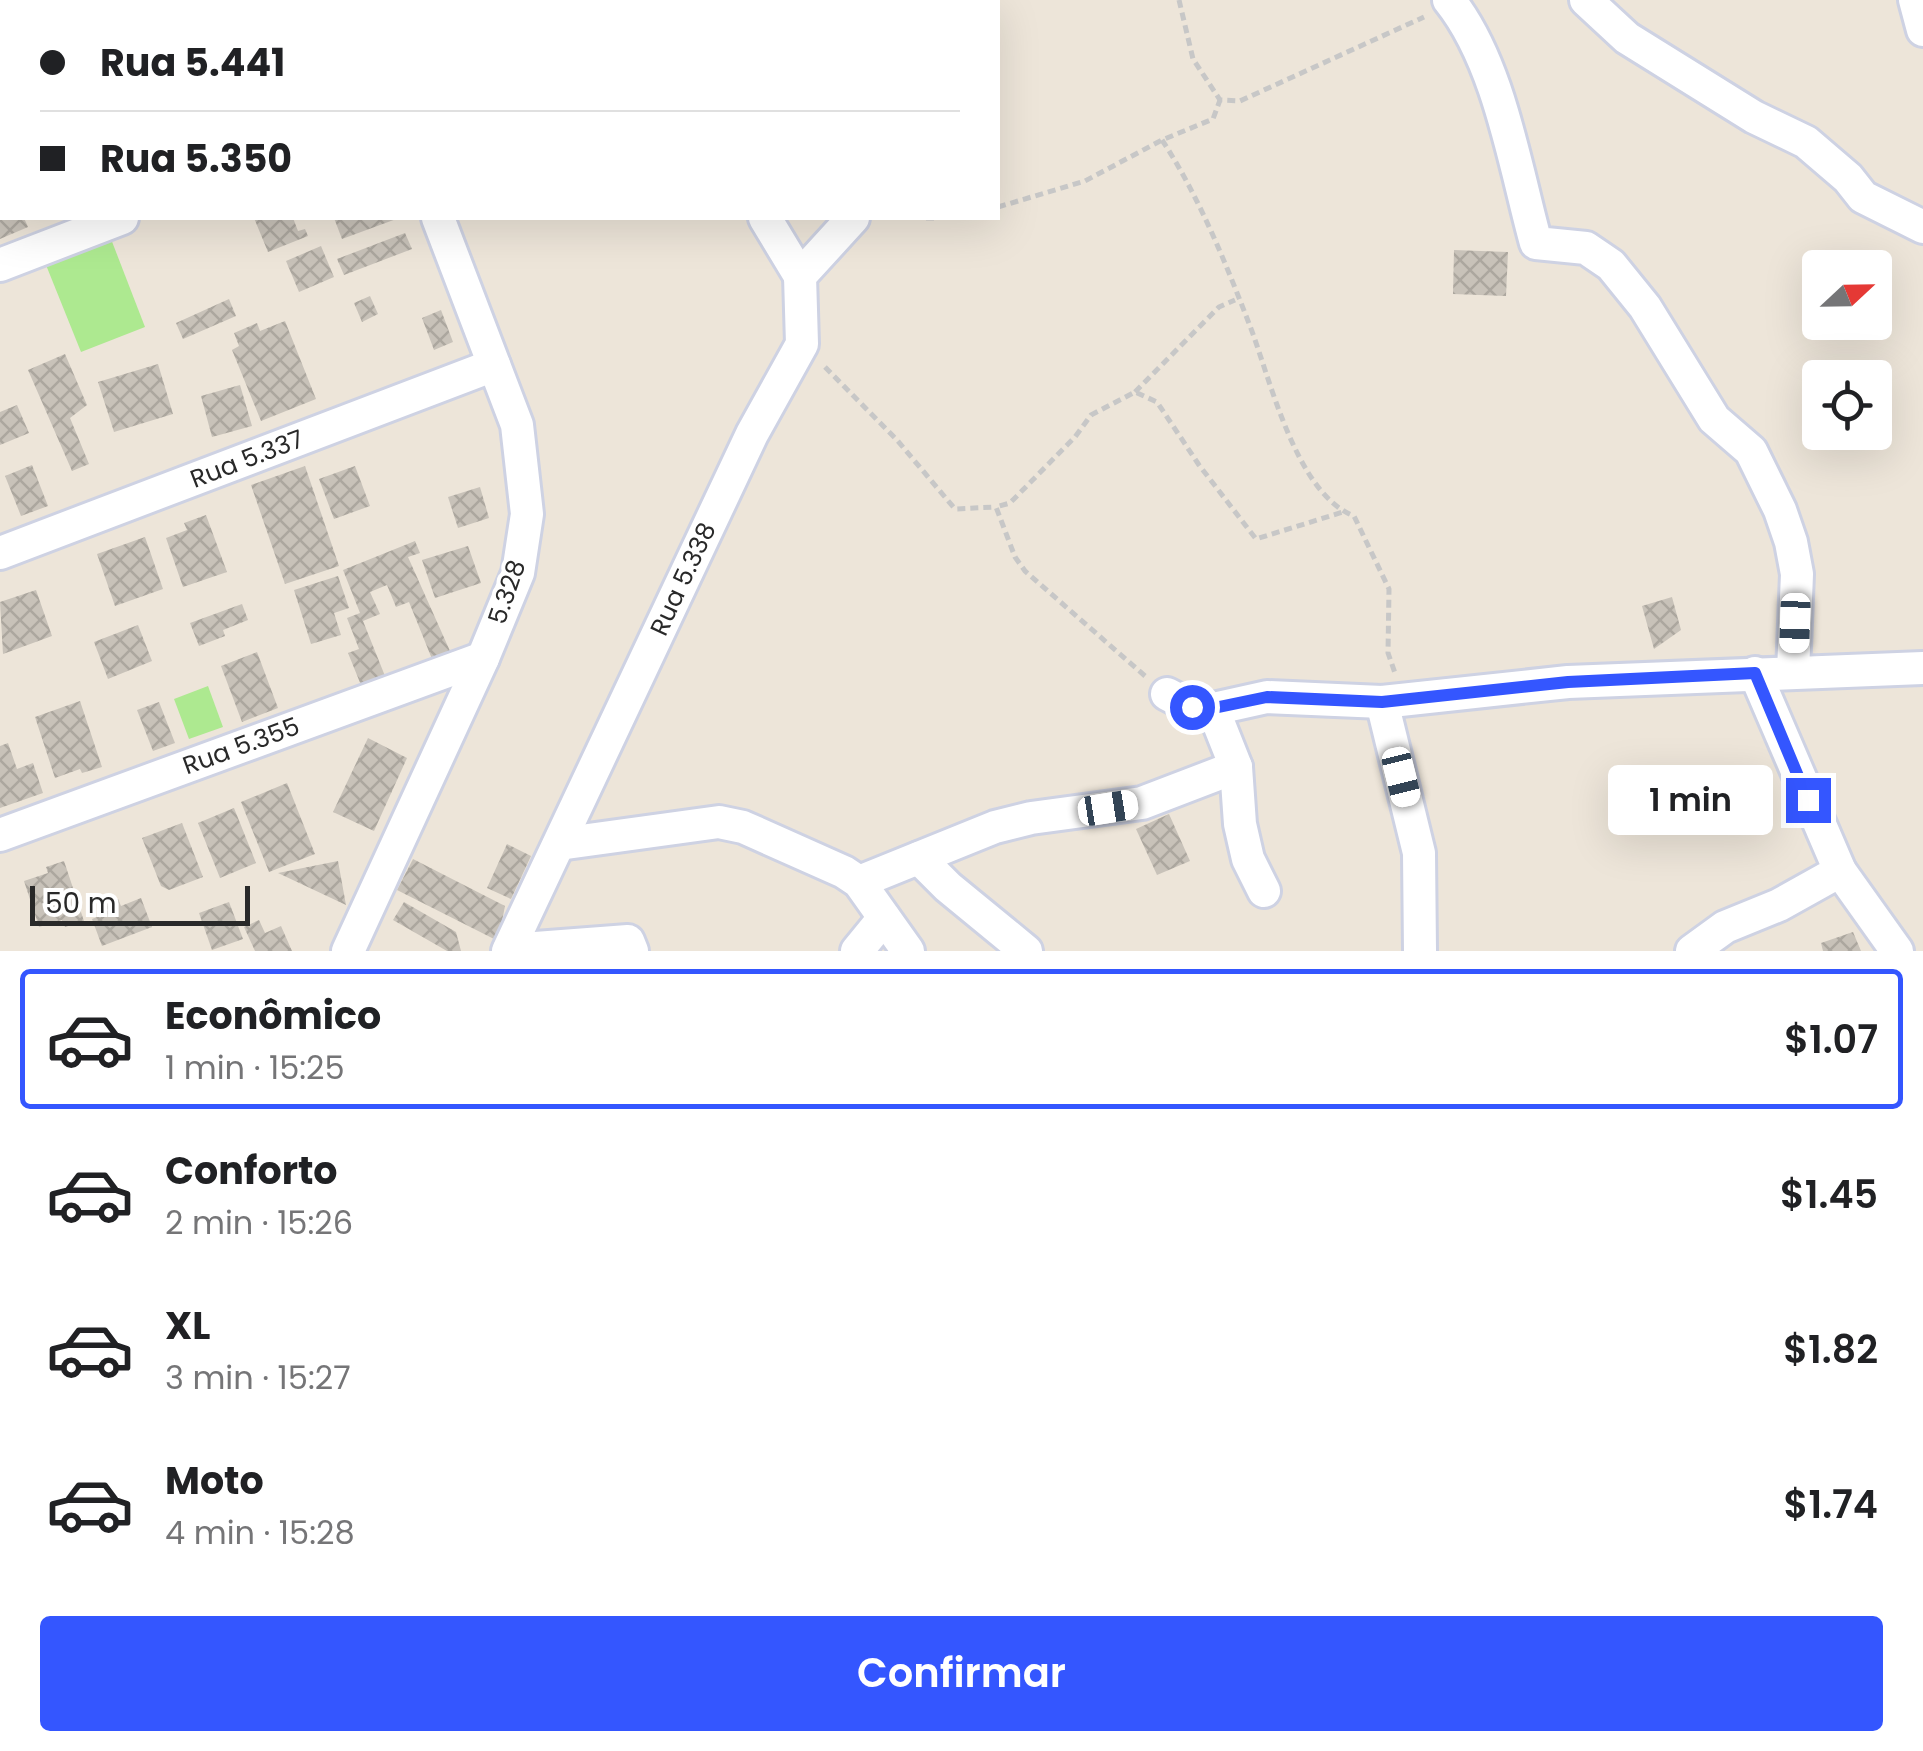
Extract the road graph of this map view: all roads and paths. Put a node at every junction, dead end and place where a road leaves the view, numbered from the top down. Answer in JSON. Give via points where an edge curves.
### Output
{"nodes":[{"id":1,"x":1179,"y":0,"type":"edge"},
{"id":2,"x":1586,"y":0,"type":"edge"},
{"id":3,"x":1915,"y":0,"type":"edge"},
{"id":4,"x":1453,"y":1,"type":"edge"},
{"id":5,"x":1923,"y":30,"type":"edge"},
{"id":6,"x":1220,"y":100,"type":"junction"},
{"id":7,"x":1162,"y":140,"type":"junction"},
{"id":8,"x":1000,"y":206,"type":"edge"},
{"id":9,"x":117,"y":220,"type":"edge"},
{"id":10,"x":439,"y":220,"type":"edge"},
{"id":11,"x":767,"y":220,"type":"edge"},
{"id":12,"x":851,"y":220,"type":"edge"},
{"id":13,"x":1923,"y":227,"type":"edge"},
{"id":14,"x":0,"y":264,"type":"edge"},
{"id":15,"x":800,"y":276,"type":"junction"},
{"id":16,"x":1235,"y":300,"type":"dead end"},
{"id":17,"x":802,"y":344,"type":"junction"},
{"id":18,"x":494,"y":365,"type":"junction"},
{"id":19,"x":1135,"y":392,"type":"junction"},
{"id":20,"x":996,"y":507,"type":"junction"},
{"id":21,"x":1343,"y":512,"type":"junction"},
{"id":22,"x":0,"y":553,"type":"edge"},
{"id":23,"x":482,"y":658,"type":"junction"},
{"id":24,"x":1923,"y":668,"type":"edge"},
{"id":25,"x":1793,"y":672,"type":"junction"},
{"id":26,"x":1755,"y":673,"type":"junction"},
{"id":27,"x":1167,"y":694,"type":"joint"},
{"id":28,"x":1394,"y":700,"type":"junction"},
{"id":29,"x":1214,"y":708,"type":"junction"},
{"id":30,"x":1236,"y":767,"type":"junction"},
{"id":31,"x":0,"y":835,"type":"edge"},
{"id":32,"x":559,"y":844,"type":"junction"},
{"id":33,"x":918,"y":858,"type":"junction"},
{"id":34,"x":1840,"y":871,"type":"junction"},
{"id":35,"x":858,"y":882,"type":"junction"},
{"id":36,"x":1264,"y":892,"type":"dead end"},
{"id":37,"x":884,"y":918,"type":"junction"},
{"id":38,"x":348,"y":951,"type":"edge"},
{"id":39,"x":508,"y":951,"type":"edge"},
{"id":40,"x":632,"y":951,"type":"edge"},
{"id":41,"x":857,"y":951,"type":"edge"},
{"id":42,"x":908,"y":951,"type":"edge"},
{"id":43,"x":1026,"y":951,"type":"edge"},
{"id":44,"x":1420,"y":951,"type":"edge"},
{"id":45,"x":1692,"y":951,"type":"edge"},
{"id":46,"x":1897,"y":951,"type":"edge"}],
"edges":[{"from":1,"to":6,"type":"path","via":[[1193,60]]},
{"from":2,"to":13,"type":"street","via":[[1626,38],[1806,142],[1863,197]]},
{"from":3,"to":5,"type":"street"},
{"from":4,"to":6,"type":"path","via":[[1240,101]]},
{"from":4,"to":25,"type":"street","via":[[1492,84],[1536,244],[1586,248],[1611,265],[1646,307],[1714,419],[1751,450],[1794,558]]},
{"from":6,"to":7,"type":"path","via":[[1213,119]]},
{"from":7,"to":8,"type":"path","via":[[1086,181]]},
{"from":7,"to":21,"type":"path","via":[[1234,288],[1272,400],[1301,460]]},
{"from":9,"to":14,"type":"street"},
{"from":10,"to":18,"type":"street","name":"5.328"},
{"from":11,"to":15,"type":"street"},
{"from":12,"to":15,"type":"street"},
{"from":15,"to":17,"type":"street"},
{"from":16,"to":19,"type":"path","via":[[1219,306]]},
{"from":17,"to":20,"type":"path","via":[[897,440],[954,510]]},
{"from":17,"to":32,"type":"street","name":"Rua 5.338","via":[[752,434]]},
{"from":18,"to":22,"type":"street","name":"Rua 5.337"},
{"from":18,"to":23,"type":"street","name":"5.328","via":[[517,425],[527,514],[518,573]]},
{"from":19,"to":20,"type":"path","via":[[1091,414],[1010,503]]},
{"from":19,"to":21,"type":"path","via":[[1157,402],[1256,539]]},
{"from":20,"to":27,"type":"path","via":[[1025,571]]},
{"from":21,"to":28,"type":"path","via":[[1354,516],[1389,590]]},
{"from":23,"to":31,"type":"street","name":"Rua 5.355"},
{"from":23,"to":38,"type":"street","name":"5.328"},
{"from":24,"to":25,"type":"street"},
{"from":25,"to":26,"type":"street"},
{"from":26,"to":28,"type":"street"},
{"from":26,"to":34,"type":"street"},
{"from":27,"to":29,"type":"street","via":[[1192,707]]},
{"from":28,"to":29,"type":"street","via":[[1267,697]]},
{"from":28,"to":44,"type":"street","via":[[1419,852]]},
{"from":29,"to":30,"type":"street"},
{"from":30,"to":33,"type":"street","via":[[1142,803],[994,827]]},
{"from":30,"to":36,"type":"street","via":[[1240,824]]},
{"from":32,"to":35,"type":"street","via":[[719,822]]},
{"from":32,"to":39,"type":"street","name":"Rua 5.338"},
{"from":33,"to":35,"type":"street"},
{"from":33,"to":43,"type":"street"},
{"from":34,"to":45,"type":"street","via":[[1725,926]]},
{"from":34,"to":46,"type":"street"},
{"from":35,"to":37,"type":"street"},
{"from":37,"to":41,"type":"street"},
{"from":37,"to":42,"type":"street"},
{"from":39,"to":40,"type":"street","via":[[628,941]]}]}
